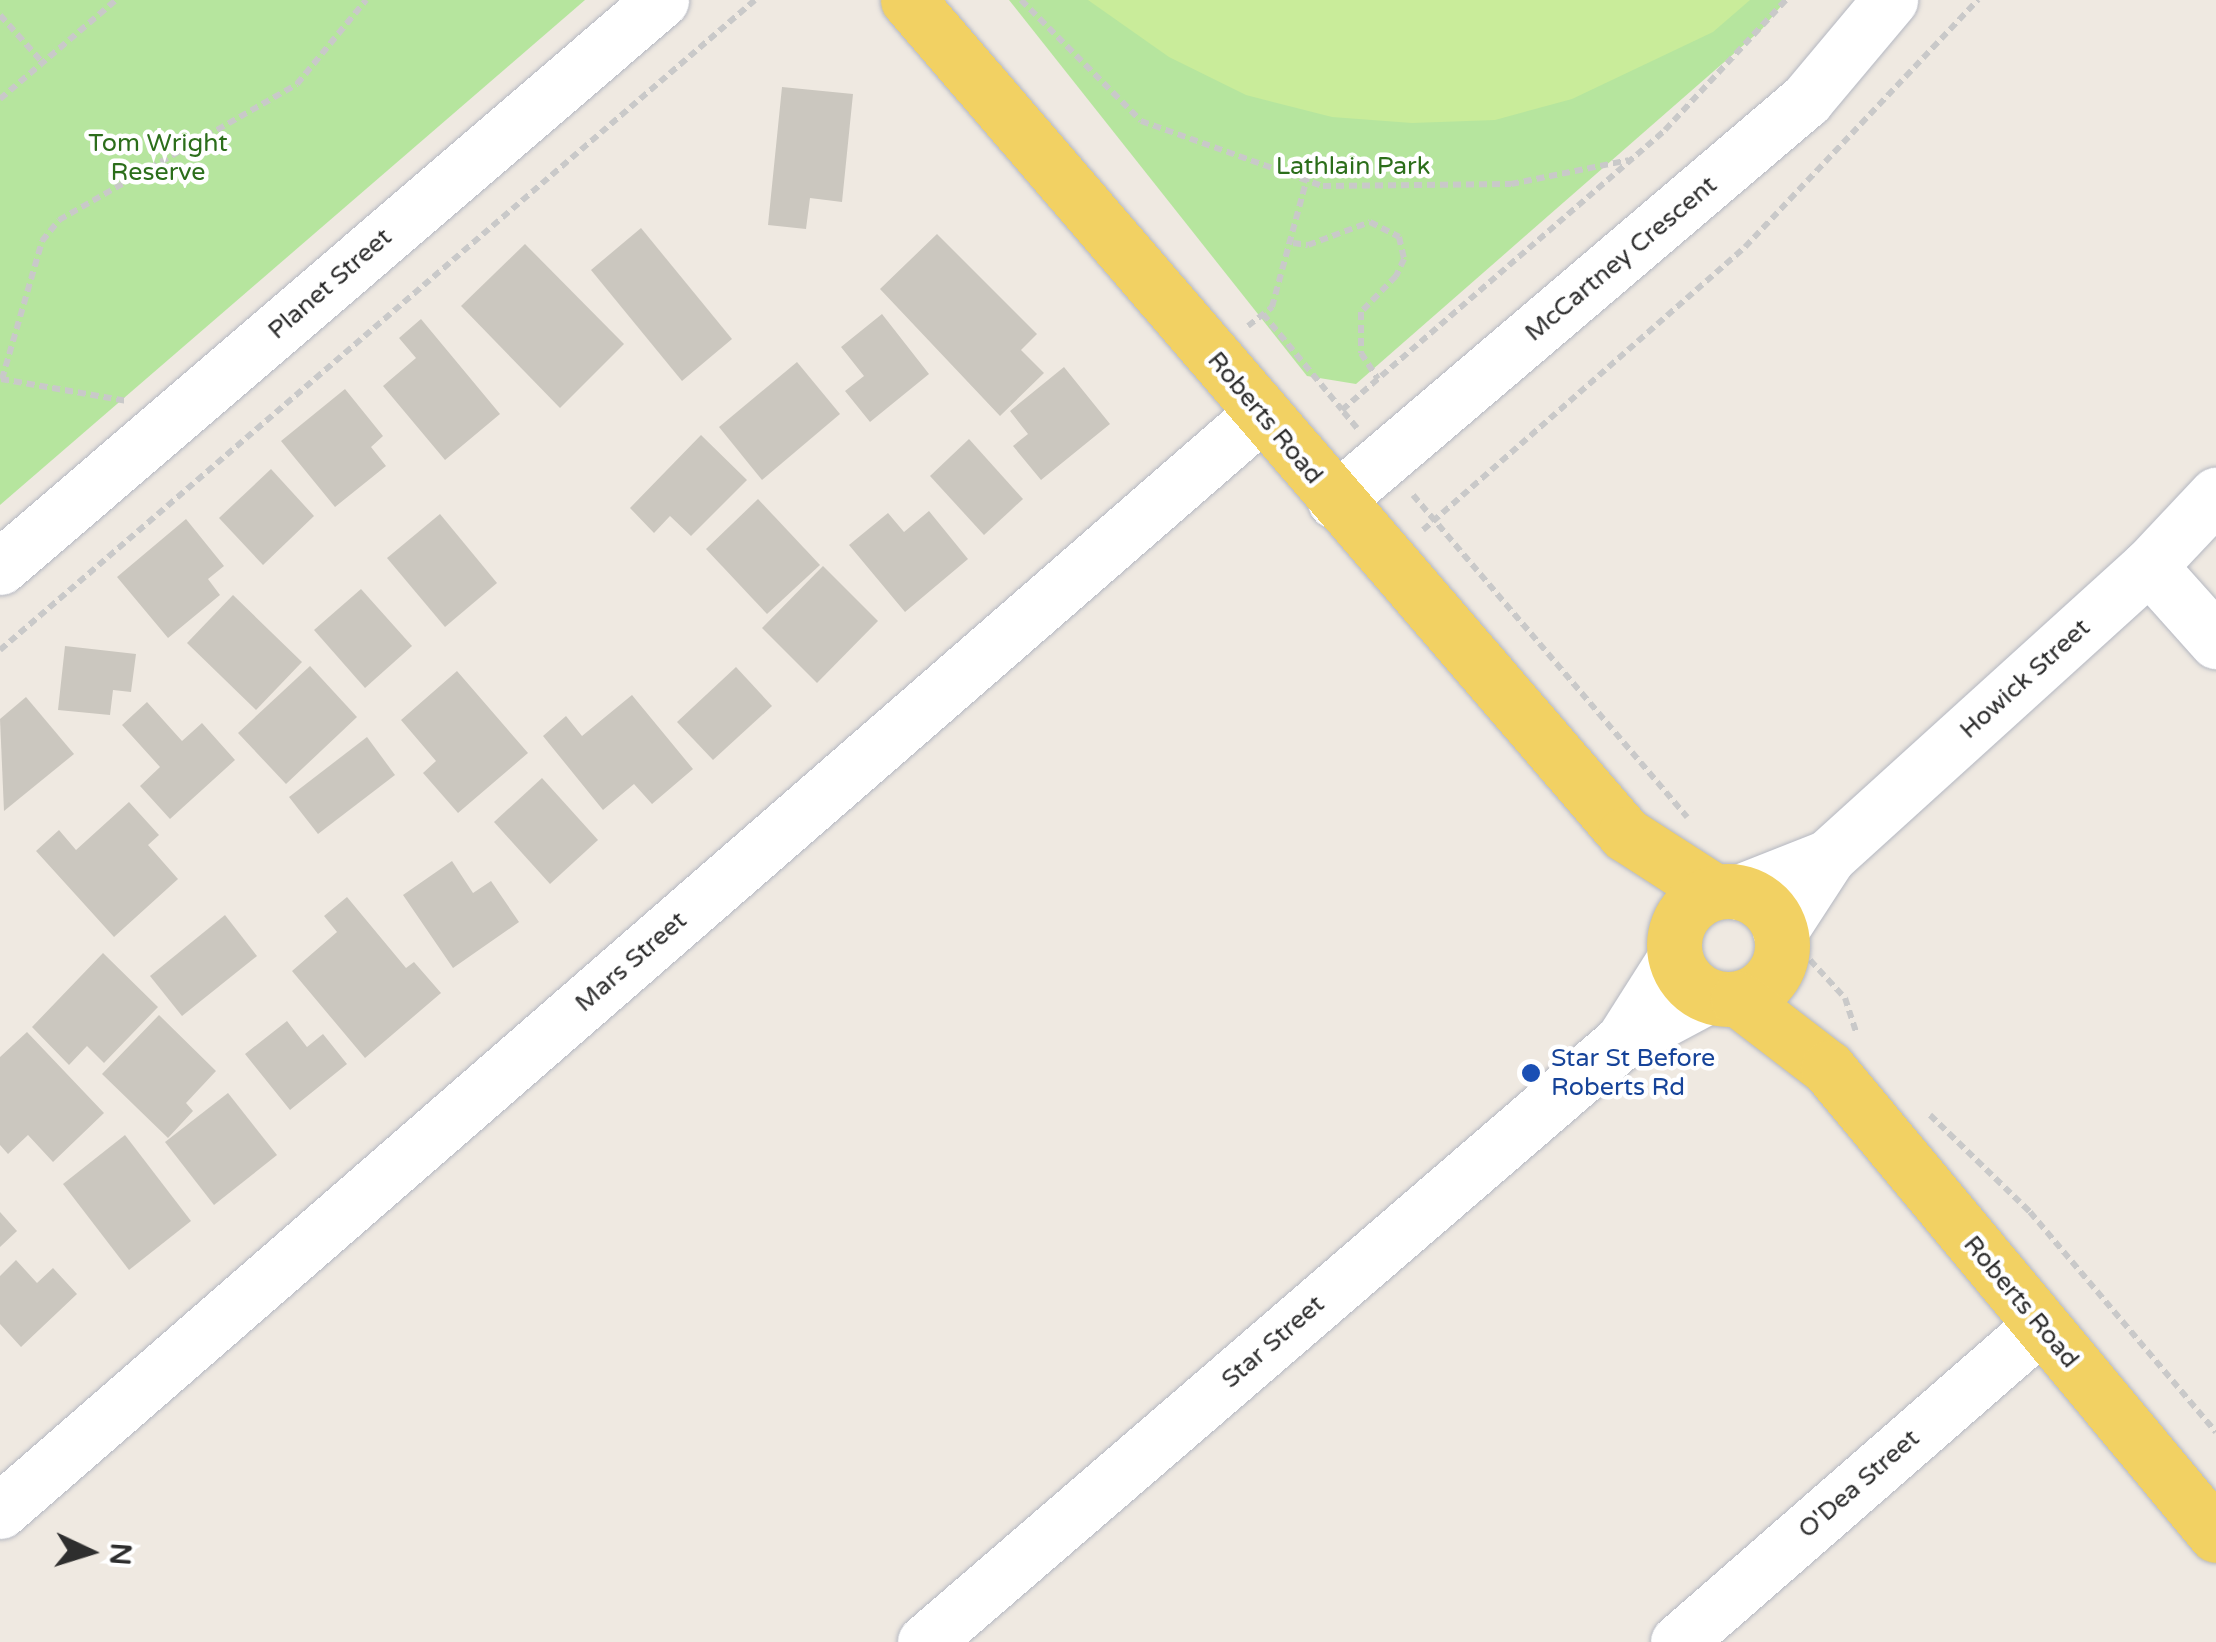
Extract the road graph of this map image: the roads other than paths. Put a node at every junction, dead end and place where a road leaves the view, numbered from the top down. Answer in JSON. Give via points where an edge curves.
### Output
{"nodes":[{"id":1,"x":661,"y":0,"type":"edge"},
{"id":2,"x":908,"y":0,"type":"edge"},
{"id":3,"x":1890,"y":0,"type":"edge"},
{"id":4,"x":1261,"y":414,"type":"junction"},
{"id":5,"x":2216,"y":495,"type":"edge"},
{"id":6,"x":1335,"y":501,"type":"junction"},
{"id":7,"x":2148,"y":566,"type":"junction"},
{"id":8,"x":0,"y":568,"type":"edge"},
{"id":9,"x":2216,"y":640,"type":"edge"},
{"id":10,"x":1625,"y":834,"type":"junction"},
{"id":11,"x":1828,"y":858,"type":"junction"},
{"id":12,"x":1727,"y":892,"type":"junction"},
{"id":13,"x":1737,"y":962,"type":"junction"},
{"id":14,"x":2040,"y":1326,"type":"junction"},
{"id":15,"x":0,"y":1510,"type":"edge"},
{"id":16,"x":2216,"y":1536,"type":"edge"},
{"id":17,"x":925,"y":1642,"type":"edge"},
{"id":18,"x":1678,"y":1642,"type":"edge"}],
"edges":[{"from":1,"to":8,"type":"street","name":"Planet Street"},
{"from":2,"to":4,"type":"main road","name":"Roberts Road"},
{"from":3,"to":6,"type":"street","name":"McCartney Crescent","via":[[1806,100]]},
{"from":4,"to":6,"type":"main road","name":"Roberts Road"},
{"from":4,"to":15,"type":"street","name":"Mars Street"},
{"from":5,"to":7,"type":"street","name":"Howick Street"},
{"from":6,"to":10,"type":"main road","name":"Roberts Road"},
{"from":7,"to":9,"type":"street"},
{"from":7,"to":11,"type":"street","name":"Howick Street"},
{"from":10,"to":12,"type":"main road","name":"Roberts Road"},
{"from":10,"to":13,"type":"main road","name":"Roberts Road"},
{"from":11,"to":12,"type":"street","name":"Howick Street"},
{"from":11,"to":13,"type":"street","name":"Howick Street"},
{"from":12,"to":13,"type":"main road","name":"Roberts Road","via":[[1765,906]]},
{"from":12,"to":13,"type":"main road","via":[[1687,910]]},
{"from":13,"to":14,"type":"main road","name":"Roberts Road","via":[[1842,1055]]},
{"from":13,"to":17,"type":"street","name":"Star Street","via":[[1621,1042]]},
{"from":14,"to":16,"type":"main road","name":"Roberts Road"},
{"from":14,"to":18,"type":"street","name":"O'Dea Street"}]}
